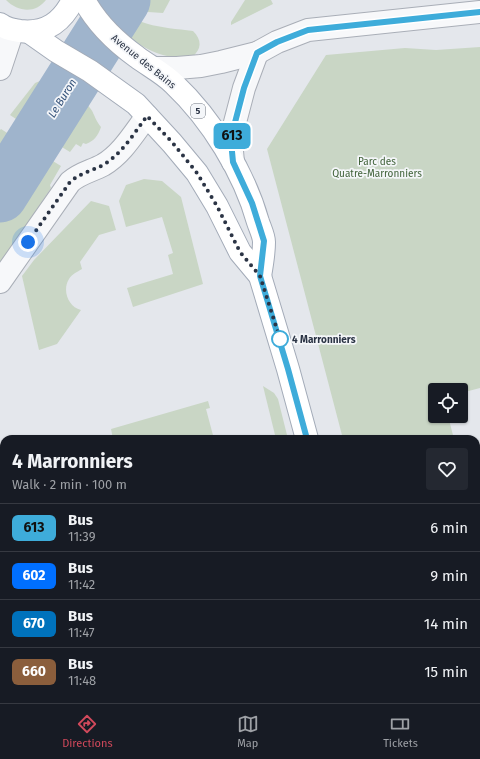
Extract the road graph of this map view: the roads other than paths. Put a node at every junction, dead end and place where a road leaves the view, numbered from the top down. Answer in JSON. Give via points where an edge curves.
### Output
{"nodes":[{"id":1,"x":81,"y":2,"type":"edge"},
{"id":2,"x":480,"y":12,"type":"edge"},
{"id":3,"x":14,"y":29,"type":"edge"},
{"id":4,"x":257,"y":53,"type":"junction"},
{"id":5,"x":146,"y":63,"type":"junction"},
{"id":6,"x":0,"y":69,"type":"edge"},
{"id":7,"x":147,"y":116,"type":"junction"},
{"id":8,"x":233,"y":162,"type":"junction"},
{"id":9,"x":260,"y":276,"type":"junction"},
{"id":10,"x":0,"y":282,"type":"edge"},
{"id":11,"x":306,"y":435,"type":"edge"}],
"edges":[{"from":1,"to":3,"type":"main road","via":[[43,29]]},
{"from":1,"to":5,"type":"main road","name":"Avenue des Bains","number":"5","via":[[122,46]]},
{"from":2,"to":4,"type":"street","via":[[308,30]]},
{"from":3,"to":6,"type":"street"},
{"from":3,"to":7,"type":"main road","name":"Avenue des Bains","number":"5","via":[[90,71],[136,104]]},
{"from":4,"to":5,"type":"street","via":[[201,66],[178,68]]},
{"from":4,"to":8,"type":"street","via":[[233,130]]},
{"from":5,"to":8,"type":"main road","name":"Avenue des Bains","number":"5","via":[[174,83],[198,109]]},
{"from":7,"to":9,"type":"main road","name":"Avenue des Bains","number":"5","via":[[197,173],[240,252]]},
{"from":7,"to":10,"type":"street","via":[[121,151],[104,164],[77,176],[70,182]]},
{"from":8,"to":9,"type":"main road","name":"Avenue des Bains","number":"5","via":[[252,203],[264,241]]},
{"from":9,"to":11,"type":"main road","name":"Avenue des Bains","number":"5"}]}
